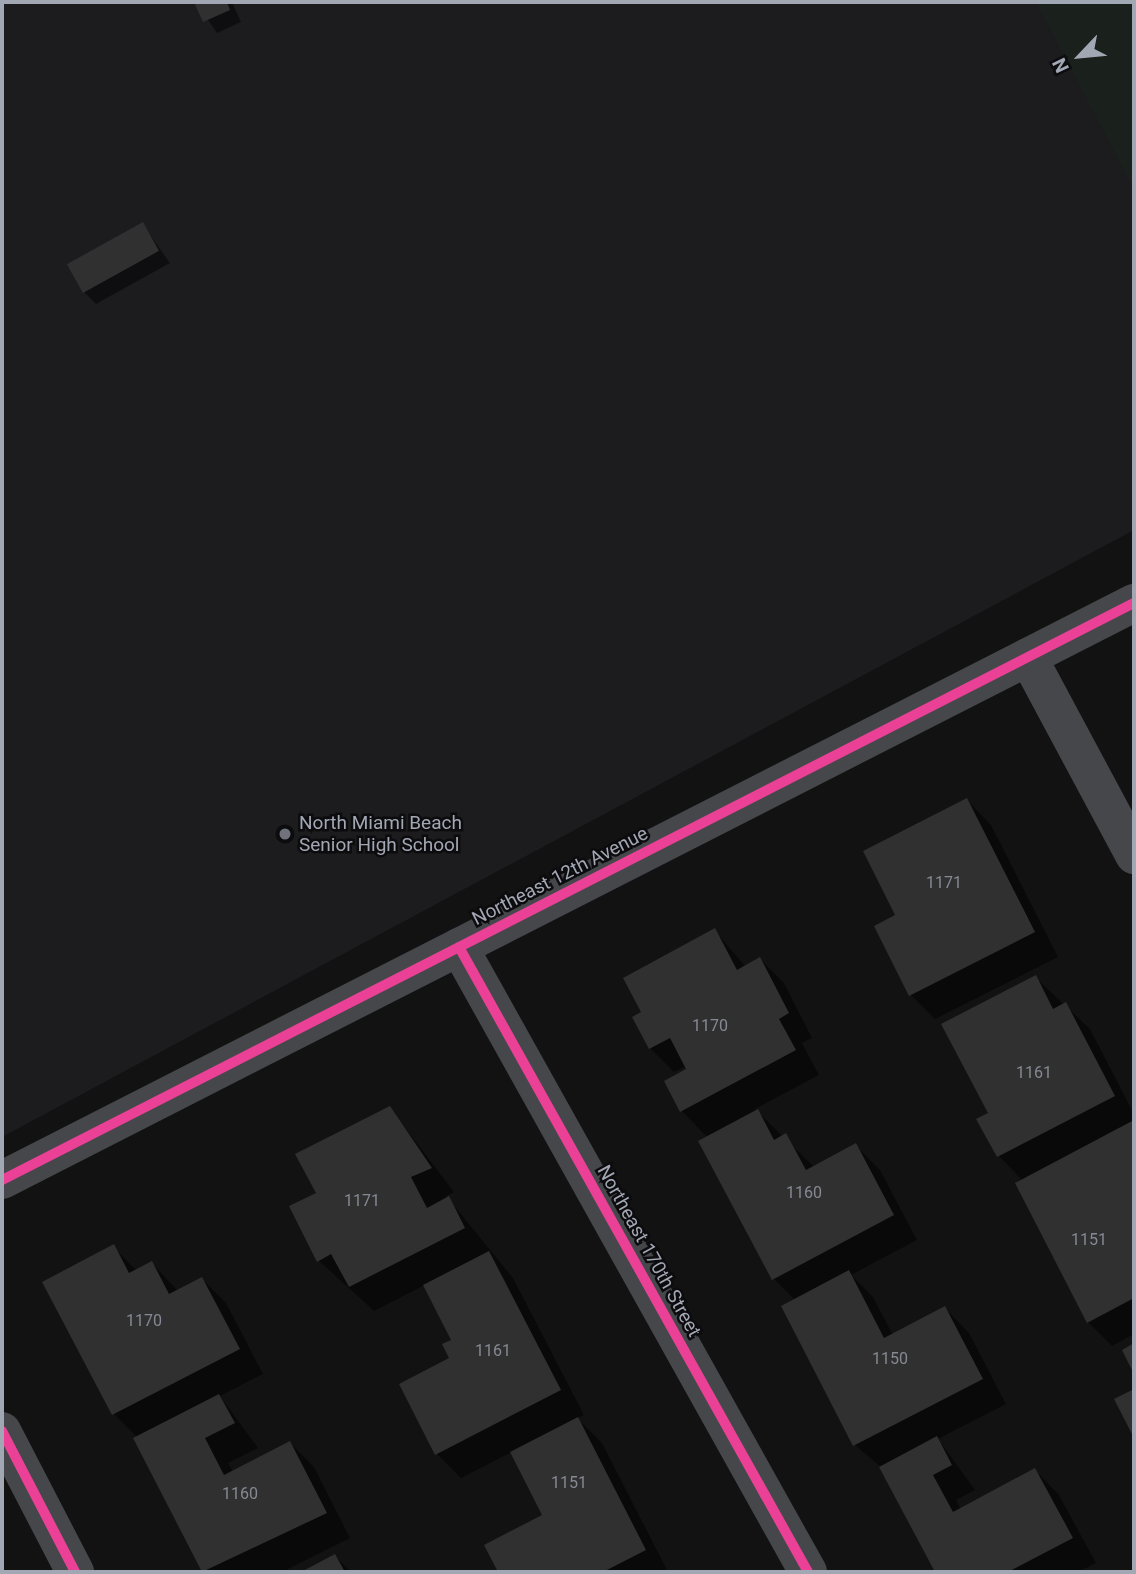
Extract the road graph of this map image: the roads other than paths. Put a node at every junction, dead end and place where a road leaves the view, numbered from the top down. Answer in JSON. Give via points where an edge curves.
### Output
{"nodes":[{"id":1,"x":1134,"y":603,"type":"edge"},
{"id":2,"x":1028,"y":657,"type":"junction"},
{"id":3,"x":1134,"y":855,"type":"edge"},
{"id":4,"x":459,"y":947,"type":"junction"},
{"id":5,"x":2,"y":1180,"type":"edge"},
{"id":6,"x":2,"y":1431,"type":"edge"},
{"id":7,"x":75,"y":1572,"type":"edge"},
{"id":8,"x":808,"y":1572,"type":"edge"}],
"edges":[{"from":1,"to":2,"type":"street","name":"Northeast 12th Avenue"},
{"from":2,"to":3,"type":"street"},
{"from":2,"to":4,"type":"street","name":"Northeast 12th Avenue"},
{"from":4,"to":5,"type":"street","name":"Northeast 12th Avenue"},
{"from":4,"to":8,"type":"street","name":"Northeast 170th Street"},
{"from":6,"to":7,"type":"street"}]}
